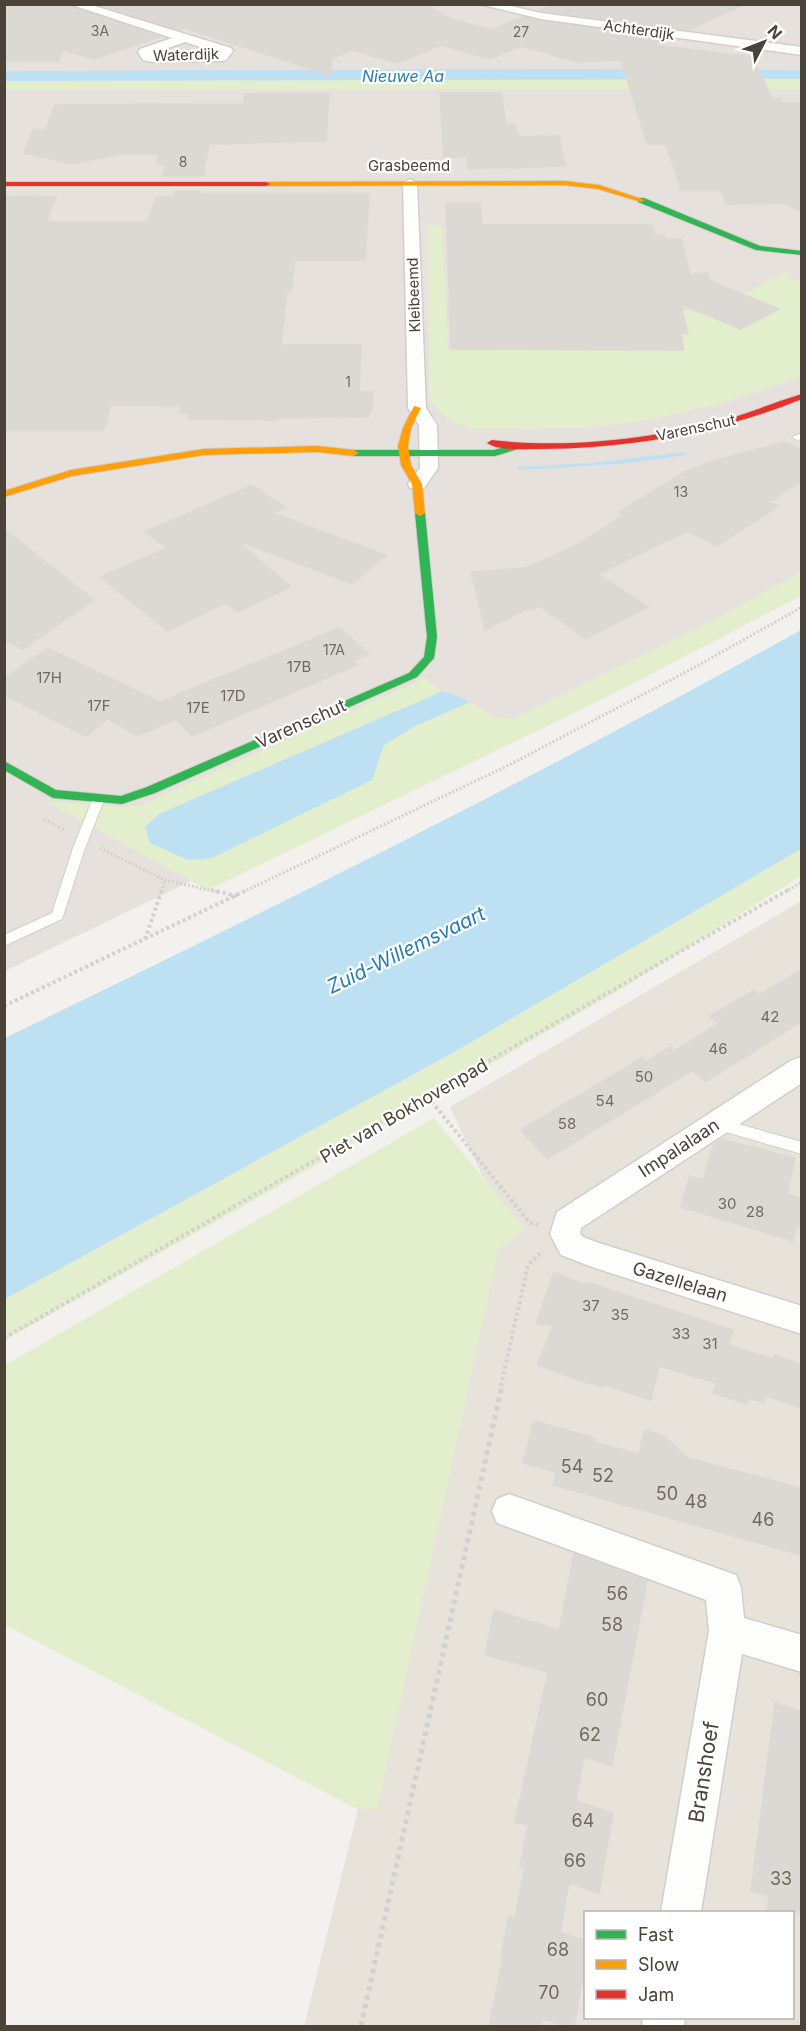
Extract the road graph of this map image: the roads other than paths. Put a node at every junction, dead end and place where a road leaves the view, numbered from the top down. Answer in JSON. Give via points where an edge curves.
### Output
{"nodes":[{"id":1,"x":74,"y":4,"type":"edge"},
{"id":2,"x":484,"y":4,"type":"edge"},
{"id":3,"x":184,"y":38,"type":"junction"},
{"id":4,"x":799,"y":50,"type":"edge"},
{"id":5,"x":410,"y":183,"type":"junction"},
{"id":6,"x":4,"y":184,"type":"edge"},
{"id":7,"x":801,"y":253,"type":"edge"},
{"id":8,"x":801,"y":396,"type":"edge"},
{"id":9,"x":417,"y":408,"type":"junction"},
{"id":10,"x":403,"y":448,"type":"junction"},
{"id":11,"x":428,"y":448,"type":"junction"},
{"id":12,"x":417,"y":484,"type":"junction"},
{"id":13,"x":4,"y":494,"type":"edge"},
{"id":14,"x":4,"y":765,"type":"edge"},
{"id":15,"x":99,"y":798,"type":"junction"},
{"id":16,"x":4,"y":941,"type":"edge"},
{"id":17,"x":801,"y":1068,"type":"edge"},
{"id":18,"x":717,"y":1124,"type":"junction"},
{"id":19,"x":801,"y":1148,"type":"edge"},
{"id":20,"x":565,"y":1234,"type":"joint"},
{"id":21,"x":801,"y":1320,"type":"edge"},
{"id":22,"x":509,"y":1511,"type":"dead end"},
{"id":23,"x":727,"y":1631,"type":"junction"},
{"id":24,"x":801,"y":1654,"type":"edge"},
{"id":25,"x":681,"y":1911,"type":"edge"}],
"edges":[{"from":1,"to":3,"type":"street","name":"Waterdijk"},
{"from":2,"to":4,"type":"street","name":"Achterdijk","via":[[541,16]]},
{"from":3,"to":3,"type":"street","name":"Waterdijk","via":[[216,48],[227,51],[222,57],[152,58],[144,52]]},
{"from":5,"to":6,"type":"street","name":"Grasbeemd"},
{"from":5,"to":7,"type":"street","name":"Grasbeemd","via":[[564,183],[598,187],[633,197],[759,248]]},
{"from":5,"to":9,"type":"street","name":"Kleibeemd"},
{"from":8,"to":11,"type":"street","name":"Varenschut","via":[[704,429],[633,440],[515,447],[495,453]]},
{"from":9,"to":10,"type":"street","name":"Kleibeemd","via":[[406,425]]},
{"from":9,"to":11,"type":"street","name":"Kleibeemd","via":[[428,425]]},
{"from":10,"to":11,"type":"street","name":"Varenschut"},
{"from":10,"to":12,"type":"street","name":"Varenschut","via":[[406,469]]},
{"from":10,"to":13,"type":"street","name":"Varenschut","via":[[344,453],[317,449],[204,452],[71,473]]},
{"from":11,"to":12,"type":"street","name":"Varenschut","via":[[429,468]]},
{"from":12,"to":15,"type":"street","name":"Varenschut","via":[[432,637],[429,658],[413,675],[151,790],[122,800]]},
{"from":14,"to":15,"type":"street","name":"Varenschut","via":[[53,794]]},
{"from":15,"to":16,"type":"lane","via":[[57,916]]},
{"from":17,"to":18,"type":"street","name":"Impalalaan"},
{"from":18,"to":19,"type":"lane"},
{"from":18,"to":20,"type":"street","name":"Impalalaan","via":[[568,1221]]},
{"from":20,"to":21,"type":"street","name":"Gazellelaan","via":[[572,1246],[595,1256]]},
{"from":22,"to":23,"type":"street","name":"Branshoef","via":[[723,1587]]},
{"from":23,"to":24,"type":"street"},
{"from":23,"to":25,"type":"street","name":"Branshoef"}]}
